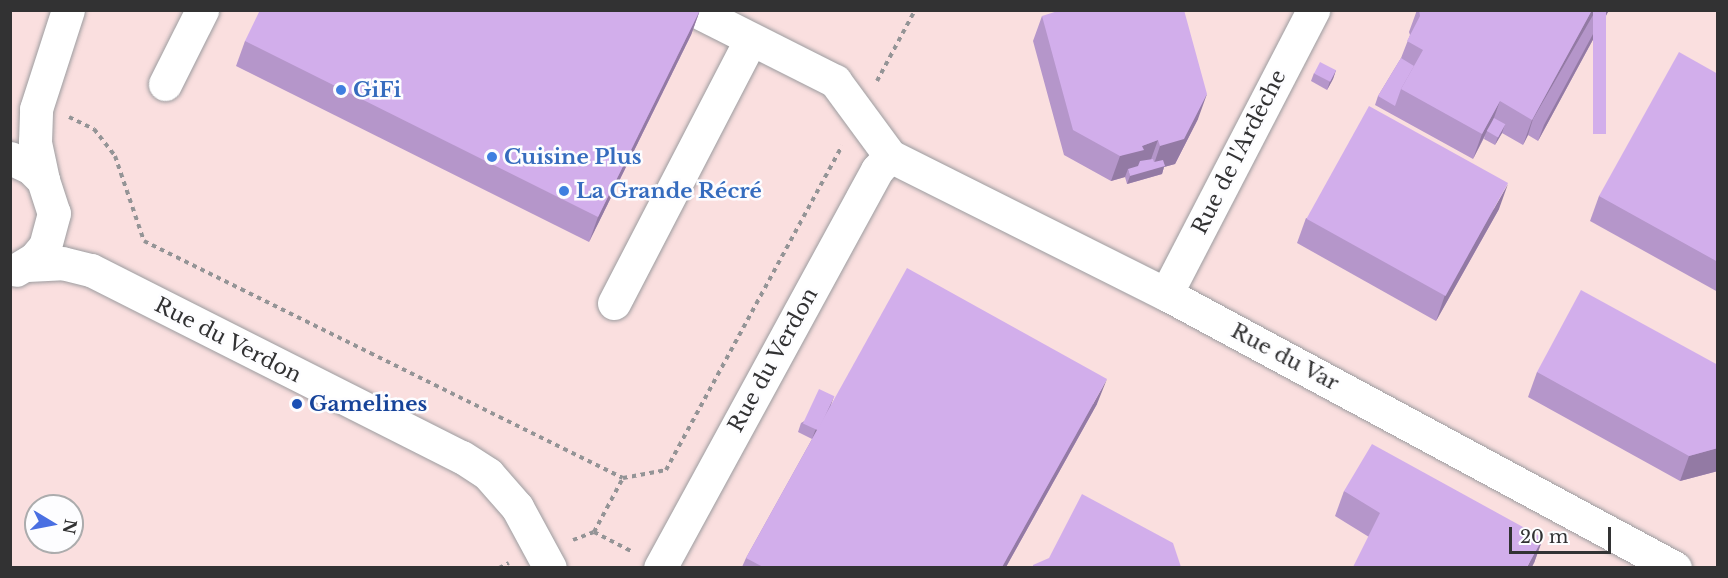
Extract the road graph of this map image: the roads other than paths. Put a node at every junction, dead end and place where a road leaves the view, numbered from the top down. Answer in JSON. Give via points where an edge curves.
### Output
{"nodes":[{"id":1,"x":68,"y":10,"type":"edge"},
{"id":2,"x":202,"y":10,"type":"edge"},
{"id":3,"x":694,"y":10,"type":"edge"},
{"id":4,"x":1312,"y":10,"type":"edge"},
{"id":5,"x":751,"y":39,"type":"junction"},
{"id":6,"x":165,"y":84,"type":"dead end"},
{"id":7,"x":37,"y":106,"type":"junction"},
{"id":8,"x":10,"y":143,"type":"edge"},
{"id":9,"x":890,"y":156,"type":"junction"},
{"id":10,"x":10,"y":158,"type":"edge"},
{"id":11,"x":43,"y":180,"type":"junction"},
{"id":12,"x":54,"y":213,"type":"junction"},
{"id":13,"x":19,"y":268,"type":"edge"},
{"id":14,"x":92,"y":270,"type":"junction"},
{"id":15,"x":1166,"y":294,"type":"junction"},
{"id":16,"x":614,"y":303,"type":"dead end"},
{"id":17,"x":546,"y":559,"type":"edge"},
{"id":18,"x":660,"y":567,"type":"edge"},
{"id":19,"x":1675,"y":567,"type":"edge"}],
"edges":[{"from":1,"to":7,"type":"street"},
{"from":2,"to":6,"type":"street"},
{"from":3,"to":5,"type":"street"},
{"from":4,"to":15,"type":"street","name":"Rue de l'Ardèche"},
{"from":5,"to":9,"type":"street","via":[[835,81]]},
{"from":5,"to":16,"type":"street"},
{"from":7,"to":8,"type":"street"},
{"from":7,"to":11,"type":"street","via":[[35,142]]},
{"from":9,"to":15,"type":"street","name":"Rue du Var"},
{"from":9,"to":18,"type":"street","name":"Rue du Verdon","via":[[877,170]]},
{"from":10,"to":11,"type":"street","via":[[31,168]]},
{"from":11,"to":12,"type":"street"},
{"from":12,"to":13,"type":"street","via":[[50,238]]},
{"from":12,"to":14,"type":"street","via":[[74,255]]},
{"from":13,"to":14,"type":"street","via":[[62,262]]},
{"from":14,"to":17,"type":"street","name":"Rue du Verdon","via":[[462,457],[488,474],[517,507]]},
{"from":15,"to":19,"type":"street","name":"Rue du Var"}]}
